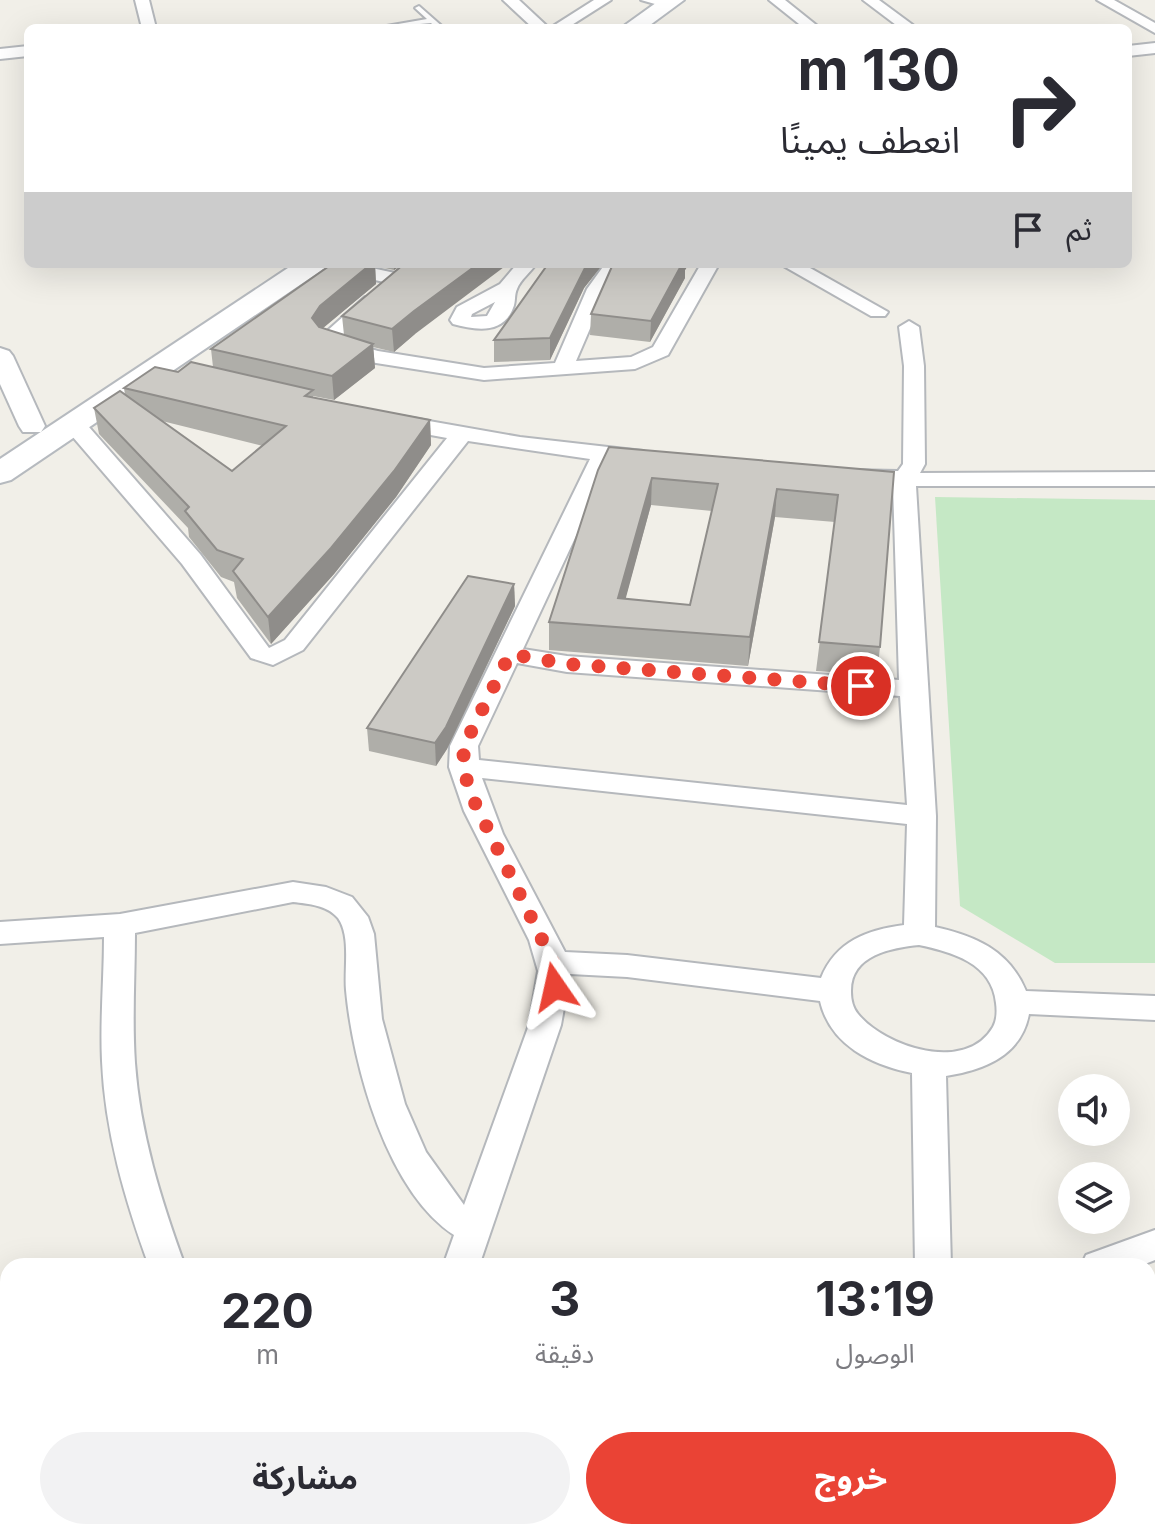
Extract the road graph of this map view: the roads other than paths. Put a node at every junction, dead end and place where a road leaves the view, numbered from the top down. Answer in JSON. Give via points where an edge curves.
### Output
{"nodes":[{"id":1,"x":142,"y":0,"type":"edge"},
{"id":2,"x":510,"y":0,"type":"edge"},
{"id":3,"x":564,"y":0,"type":"edge"},
{"id":4,"x":604,"y":0,"type":"edge"},
{"id":5,"x":699,"y":0,"type":"edge"},
{"id":6,"x":776,"y":0,"type":"edge"},
{"id":7,"x":870,"y":0,"type":"edge"},
{"id":8,"x":1104,"y":0,"type":"edge"},
{"id":9,"x":663,"y":1,"type":"edge"},
{"id":10,"x":419,"y":8,"type":"dead end"},
{"id":11,"x":580,"y":14,"type":"junction"},
{"id":12,"x":432,"y":21,"type":"junction"},
{"id":13,"x":148,"y":24,"type":"edge"},
{"id":14,"x":409,"y":24,"type":"edge"},
{"id":15,"x":435,"y":24,"type":"edge"},
{"id":16,"x":537,"y":24,"type":"edge"},
{"id":17,"x":564,"y":24,"type":"edge"},
{"id":18,"x":637,"y":24,"type":"edge"},
{"id":19,"x":664,"y":24,"type":"edge"},
{"id":20,"x":808,"y":24,"type":"edge"},
{"id":21,"x":904,"y":24,"type":"edge"},
{"id":22,"x":1155,"y":29,"type":"edge"},
{"id":23,"x":1155,"y":48,"type":"edge"},
{"id":24,"x":24,"y":51,"type":"edge"},
{"id":25,"x":1132,"y":51,"type":"edge"},
{"id":26,"x":0,"y":54,"type":"edge"},
{"id":27,"x":271,"y":268,"type":"edge"},
{"id":28,"x":307,"y":268,"type":"edge"},
{"id":29,"x":345,"y":268,"type":"edge"},
{"id":30,"x":413,"y":268,"type":"edge"},
{"id":31,"x":524,"y":268,"type":"edge"},
{"id":32,"x":612,"y":268,"type":"edge"},
{"id":33,"x":708,"y":268,"type":"edge"},
{"id":34,"x":796,"y":268,"type":"edge"},
{"id":35,"x":398,"y":279,"type":"junction"},
{"id":36,"x":507,"y":288,"type":"dead end"},
{"id":37,"x":878,"y":312,"type":"dead end"},
{"id":38,"x":909,"y":327,"type":"dead end"},
{"id":39,"x":1,"y":361,"type":"edge"},
{"id":40,"x":563,"y":368,"type":"junction"},
{"id":41,"x":372,"y":418,"type":"edge"},
{"id":42,"x":74,"y":424,"type":"junction"},
{"id":43,"x":32,"y":426,"type":"junction"},
{"id":44,"x":462,"y":434,"type":"junction"},
{"id":45,"x":0,"y":447,"type":"edge"},
{"id":46,"x":603,"y":455,"type":"junction"},
{"id":47,"x":665,"y":460,"type":"edge"},
{"id":48,"x":0,"y":473,"type":"edge"},
{"id":49,"x":831,"y":474,"type":"edge"},
{"id":50,"x":904,"y":479,"type":"junction"},
{"id":51,"x":1155,"y":479,"type":"edge"},
{"id":52,"x":510,"y":654,"type":"junction"},
{"id":53,"x":913,"y":689,"type":"junction"},
{"id":54,"x":463,"y":767,"type":"junction"},
{"id":55,"x":922,"y":816,"type":"junction"},
{"id":56,"x":120,"y":925,"type":"junction"},
{"id":57,"x":0,"y":933,"type":"edge"},
{"id":58,"x":919,"y":934,"type":"junction"},
{"id":59,"x":553,"y":962,"type":"junction"},
{"id":60,"x":833,"y":991,"type":"junction"},
{"id":61,"x":1015,"y":1002,"type":"junction"},
{"id":62,"x":1155,"y":1008,"type":"edge"},
{"id":63,"x":929,"y":1063,"type":"junction"},
{"id":64,"x":472,"y":1229,"type":"junction"},
{"id":65,"x":1155,"y":1245,"type":"edge"},
{"id":66,"x":164,"y":1258,"type":"edge"},
{"id":67,"x":463,"y":1258,"type":"edge"},
{"id":68,"x":933,"y":1258,"type":"edge"},
{"id":69,"x":1120,"y":1258,"type":"edge"}],
"edges":[{"from":1,"to":13,"type":"street"},
{"from":2,"to":16,"type":"street"},
{"from":3,"to":11,"type":"street"},
{"from":4,"to":11,"type":"street"},
{"from":5,"to":19,"type":"main road"},
{"from":6,"to":20,"type":"street"},
{"from":7,"to":21,"type":"street"},
{"from":8,"to":22,"type":"street"},
{"from":9,"to":18,"type":"main road"},
{"from":10,"to":12,"type":"lane"},
{"from":11,"to":17,"type":"street"},
{"from":12,"to":14,"type":"lane"},
{"from":12,"to":15,"type":"lane"},
{"from":23,"to":25,"type":"street"},
{"from":24,"to":26,"type":"street"},
{"from":27,"to":43,"type":"main road"},
{"from":28,"to":42,"type":"main road","via":[[171,372],[112,399]]},
{"from":29,"to":35,"type":"street"},
{"from":30,"to":35,"type":"street"},
{"from":31,"to":36,"type":"street"},
{"from":32,"to":40,"type":"street","via":[[597,289]]},
{"from":33,"to":40,"type":"street","via":[[661,351],[650,359]]},
{"from":34,"to":37,"type":"street"},
{"from":35,"to":40,"type":"street","via":[[331,335],[329,344],[484,374]]},
{"from":38,"to":50,"type":"street","via":[[914,464]]},
{"from":39,"to":43,"type":"street"},
{"from":41,"to":44,"type":"street"},
{"from":42,"to":44,"type":"street","via":[[191,559],[260,653],[273,657],[294,645]]},
{"from":42,"to":48,"type":"main road"},
{"from":43,"to":45,"type":"main road"},
{"from":44,"to":46,"type":"street"},
{"from":46,"to":47,"type":"street"},
{"from":46,"to":52,"type":"street"},
{"from":49,"to":50,"type":"street"},
{"from":50,"to":51,"type":"street"},
{"from":50,"to":53,"type":"street"},
{"from":52,"to":53,"type":"street","via":[[567,664]]},
{"from":52,"to":54,"type":"street","via":[[464,746]]},
{"from":53,"to":55,"type":"street"},
{"from":54,"to":55,"type":"street"},
{"from":54,"to":59,"type":"street","via":[[471,795]]},
{"from":55,"to":58,"type":"street"},
{"from":56,"to":57,"type":"street"},
{"from":56,"to":64,"type":"street","via":[[293,892],[338,902],[353,916],[358,932],[363,992],[393,1121],[445,1209]]},
{"from":56,"to":66,"type":"street","via":[[119,1078],[147,1214]]},
{"from":58,"to":60,"type":"street","via":[[886,937],[858,948],[840,967]]},
{"from":58,"to":61,"type":"street","via":[[953,941],[984,956],[1005,977]]},
{"from":59,"to":60,"type":"street"},
{"from":59,"to":64,"type":"street","via":[[555,987],[545,1025]]},
{"from":60,"to":63,"type":"street","via":[[841,1016],[862,1039],[893,1056]]},
{"from":61,"to":62,"type":"street"},
{"from":61,"to":63,"type":"street","via":[[1011,1027],[993,1047],[965,1060]]},
{"from":63,"to":68,"type":"street"},
{"from":64,"to":67,"type":"street"},
{"from":65,"to":69,"type":"street"}]}
